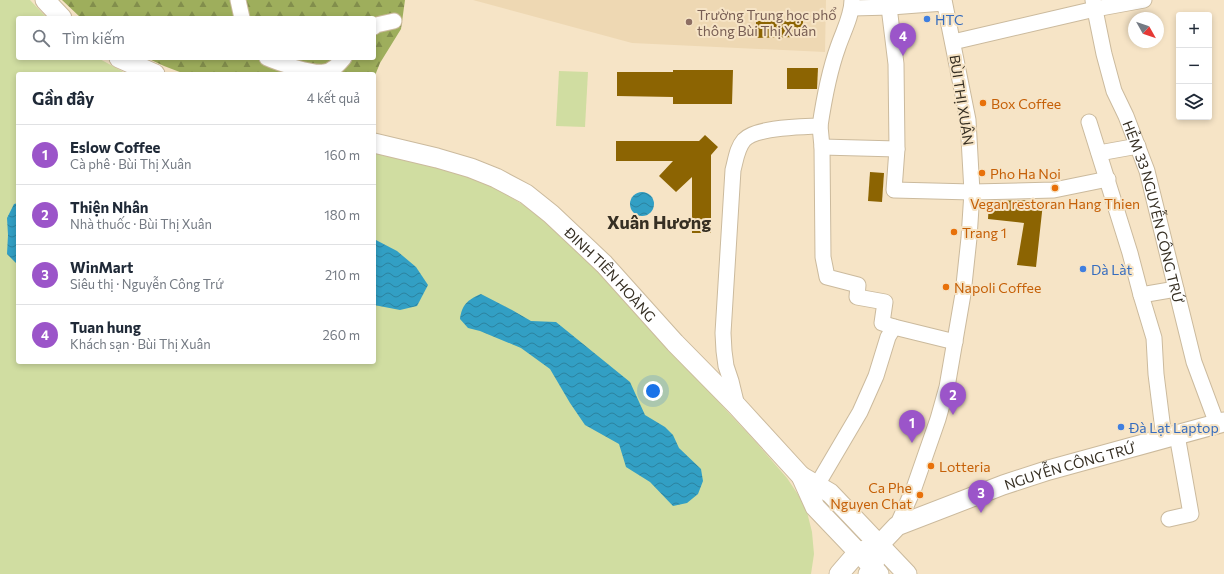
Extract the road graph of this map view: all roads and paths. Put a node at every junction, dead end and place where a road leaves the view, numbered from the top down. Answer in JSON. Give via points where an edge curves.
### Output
{"nodes":[{"id":1,"x":45,"y":0,"type":"edge"},
{"id":2,"x":238,"y":0,"type":"edge"},
{"id":3,"x":1144,"y":0,"type":"edge"},
{"id":4,"x":944,"y":2,"type":"edge"},
{"id":5,"x":852,"y":4,"type":"edge"},
{"id":6,"x":1094,"y":5,"type":"edge"},
{"id":7,"x":889,"y":7,"type":"junction"},
{"id":8,"x":60,"y":16,"type":"edge"},
{"id":9,"x":242,"y":16,"type":"edge"},
{"id":10,"x":394,"y":21,"type":"dead end"},
{"id":11,"x":376,"y":25,"type":"edge"},
{"id":12,"x":953,"y":42,"type":"junction"},
{"id":13,"x":124,"y":60,"type":"edge"},
{"id":14,"x":272,"y":60,"type":"edge"},
{"id":15,"x":342,"y":60,"type":"edge"},
{"id":16,"x":150,"y":72,"type":"edge"},
{"id":17,"x":324,"y":72,"type":"edge"},
{"id":18,"x":324,"y":72,"type":"edge"},
{"id":19,"x":1089,"y":122,"type":"dead end"},
{"id":20,"x":820,"y":126,"type":"junction"},
{"id":21,"x":376,"y":143,"type":"edge"},
{"id":22,"x":1138,"y":146,"type":"junction"},
{"id":23,"x":822,"y":147,"type":"junction"},
{"id":24,"x":897,"y":149,"type":"junction"},
{"id":25,"x":1099,"y":153,"type":"junction"},
{"id":26,"x":1108,"y":179,"type":"junction"},
{"id":27,"x":972,"y":192,"type":"junction"},
{"id":28,"x":1176,"y":289,"type":"junction"},
{"id":29,"x":1141,"y":295,"type":"junction"},
{"id":30,"x":894,"y":327,"type":"junction"},
{"id":31,"x":955,"y":342,"type":"junction"},
{"id":32,"x":737,"y":406,"type":"junction"},
{"id":33,"x":1220,"y":423,"type":"edge"},
{"id":34,"x":1170,"y":436,"type":"junction"},
{"id":35,"x":809,"y":480,"type":"junction"},
{"id":36,"x":1169,"y":519,"type":"dead end"},
{"id":37,"x":897,"y":526,"type":"junction"},
{"id":38,"x":879,"y":545,"type":"junction"},
{"id":39,"x":858,"y":552,"type":"junction"},
{"id":40,"x":873,"y":572,"type":"edge"},
{"id":41,"x":839,"y":574,"type":"edge"},
{"id":42,"x":907,"y":574,"type":"edge"}],
"edges":[{"from":1,"to":8,"type":"main road"},
{"from":2,"to":9,"type":"street"},
{"from":3,"to":6,"type":"street"},
{"from":4,"to":7,"type":"street"},
{"from":4,"to":12,"type":"street","name":"BÙI THỊ XUÂN"},
{"from":5,"to":7,"type":"street"},
{"from":5,"to":20,"type":"street","via":[[837,48]]},
{"from":6,"to":12,"type":"street"},
{"from":6,"to":22,"type":"street","name":"HẺM 33 NGUYỄN CÔNG TRỨ","via":[[1114,90]]},
{"from":7,"to":24,"type":"street","via":[[896,64]]},
{"from":10,"to":11,"type":"street"},
{"from":12,"to":27,"type":"street","name":"BÙI THỊ XUÂN","via":[[968,120]]},
{"from":13,"to":16,"type":"main road"},
{"from":14,"to":18,"type":"street","via":[[306,70]]},
{"from":15,"to":17,"type":"street","via":[[336,67]]},
{"from":19,"to":25,"type":"street"},
{"from":20,"to":23,"type":"street"},
{"from":20,"to":32,"type":"street","via":[[755,133],[744,139],[738,149],[733,170],[722,333],[726,366]]},
{"from":21,"to":32,"type":"main road","name":"ĐINH TIÊN HOÀNG","via":[[471,168],[526,194],[604,264],[675,343]]},
{"from":22,"to":25,"type":"street"},
{"from":22,"to":28,"type":"street","name":"HẺM 33 NGUYỄN CÔNG TRỨ","via":[[1147,172]]},
{"from":23,"to":24,"type":"street"},
{"from":23,"to":30,"type":"street","via":[[823,258],[827,277],[858,286],[857,297],[885,302],[882,323]]},
{"from":24,"to":27,"type":"street","via":[[894,190]]},
{"from":25,"to":26,"type":"street"},
{"from":26,"to":27,"type":"street","via":[[1054,190]]},
{"from":26,"to":29,"type":"street"},
{"from":27,"to":31,"type":"street","name":"BÙI THỊ XUÂN","via":[[963,294]]},
{"from":28,"to":29,"type":"street"},
{"from":28,"to":33,"type":"street","name":"HẺM 33 NGUYỄN CÔNG TRỨ","via":[[1194,362]]},
{"from":29,"to":34,"type":"street","via":[[1154,338],[1156,374]]},
{"from":30,"to":31,"type":"street"},
{"from":30,"to":35,"type":"street","via":[[860,412]]},
{"from":31,"to":37,"type":"street","name":"BÙI THỊ XUÂN","via":[[938,419],[914,488]]},
{"from":32,"to":35,"type":"main road","name":"ĐINH TIÊN HOÀNG"},
{"from":33,"to":34,"type":"main road","name":"NGUYỄN CÔNG TRỨ"},
{"from":34,"to":36,"type":"street","via":[[1191,514]]},
{"from":34,"to":37,"type":"main road","name":"NGUYỄN CÔNG TRỨ","via":[[1011,482]]},
{"from":35,"to":38,"type":"main road","name":"ĐINH TIÊN HOÀNG","via":[[830,493]]},
{"from":35,"to":39,"type":"main road","name":"ĐINH TIÊN HOÀNG","via":[[815,507]]},
{"from":37,"to":38,"type":"main road"},
{"from":38,"to":39,"type":"main road"},
{"from":38,"to":40,"type":"main road"},
{"from":38,"to":42,"type":"main road","name":"ĐINH TIÊN HOÀNG"},
{"from":39,"to":40,"type":"main road","name":"ĐINH TIÊN HOÀNG"},
{"from":39,"to":41,"type":"main road"}]}
